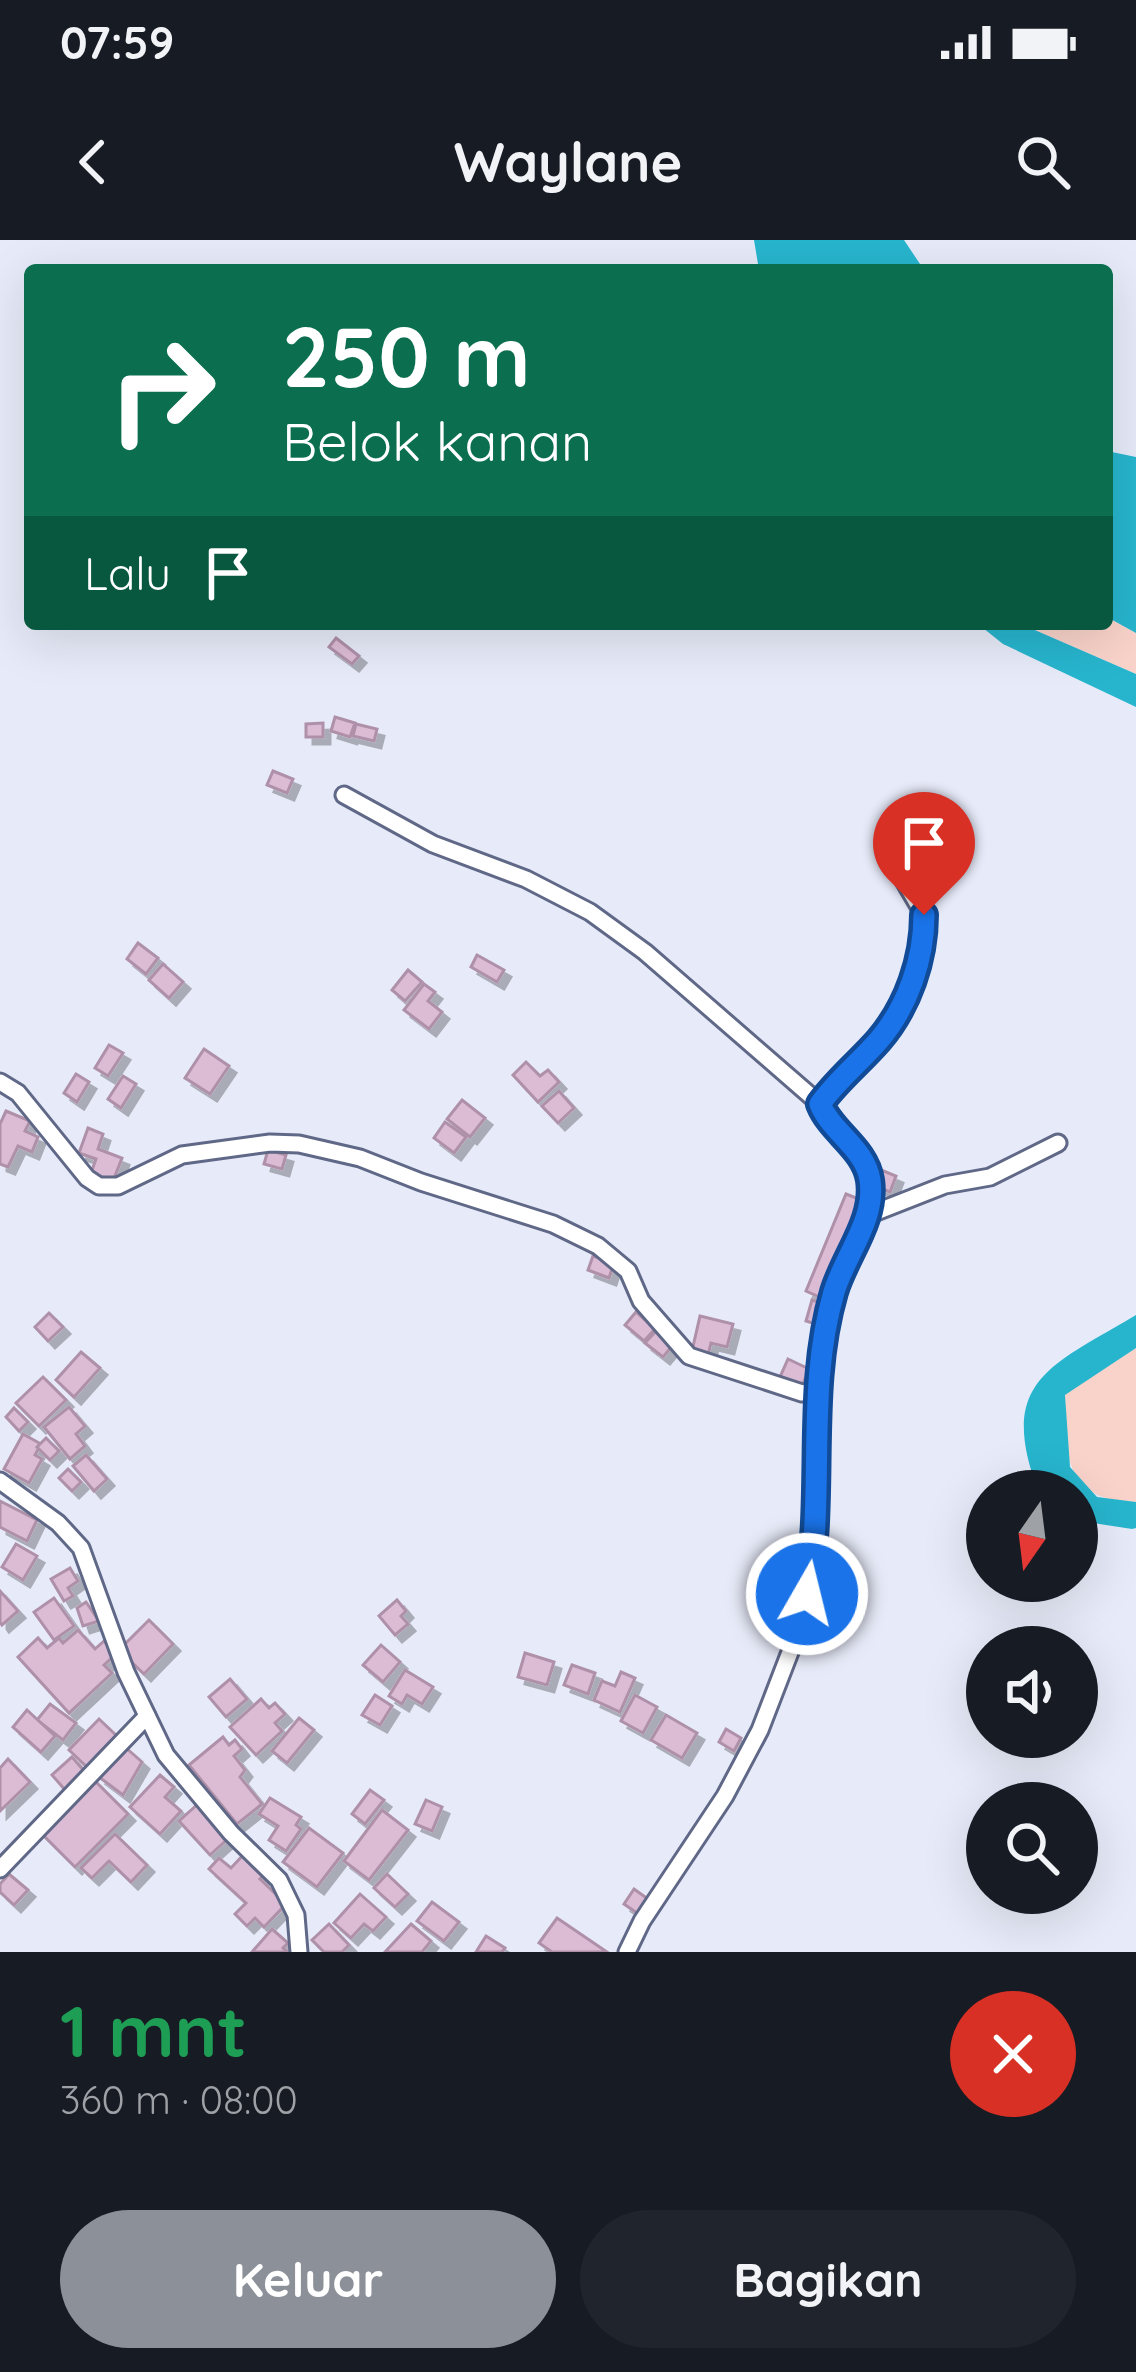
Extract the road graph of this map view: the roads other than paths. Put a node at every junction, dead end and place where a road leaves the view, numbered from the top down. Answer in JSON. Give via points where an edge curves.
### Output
{"nodes":[{"id":1,"x":344,"y":795,"type":"dead end"},
{"id":2,"x":893,"y":862,"type":"dead end"},
{"id":3,"x":0,"y":1082,"type":"edge"},
{"id":4,"x":820,"y":1104,"type":"junction"},
{"id":5,"x":1058,"y":1143,"type":"dead end"},
{"id":6,"x":866,"y":1216,"type":"junction"},
{"id":7,"x":818,"y":1390,"type":"junction"},
{"id":8,"x":0,"y":1481,"type":"edge"},
{"id":9,"x":147,"y":1715,"type":"junction"},
{"id":10,"x":0,"y":1869,"type":"edge"},
{"id":11,"x":299,"y":1952,"type":"edge"},
{"id":12,"x":626,"y":1952,"type":"edge"}],
"edges":[{"from":1,"to":4,"type":"street","via":[[433,844],[590,912]]},
{"from":2,"to":4,"type":"street","via":[[924,915],[924,941],[905,1002]]},
{"from":3,"to":7,"type":"street","via":[[100,1186],[118,1186],[182,1155],[298,1144],[554,1223],[628,1271],[641,1300],[689,1356],[802,1393]]},
{"from":4,"to":6,"type":"street","via":[[867,1166]]},
{"from":5,"to":6,"type":"street","via":[[990,1177]]},
{"from":6,"to":7,"type":"street","via":[[834,1292]]},
{"from":7,"to":12,"type":"street","via":[[817,1523],[802,1621],[752,1746]]},
{"from":8,"to":9,"type":"street","via":[[81,1548]]},
{"from":9,"to":10,"type":"street"},
{"from":9,"to":11,"type":"street","via":[[166,1755],[279,1880],[296,1915]]}]}
